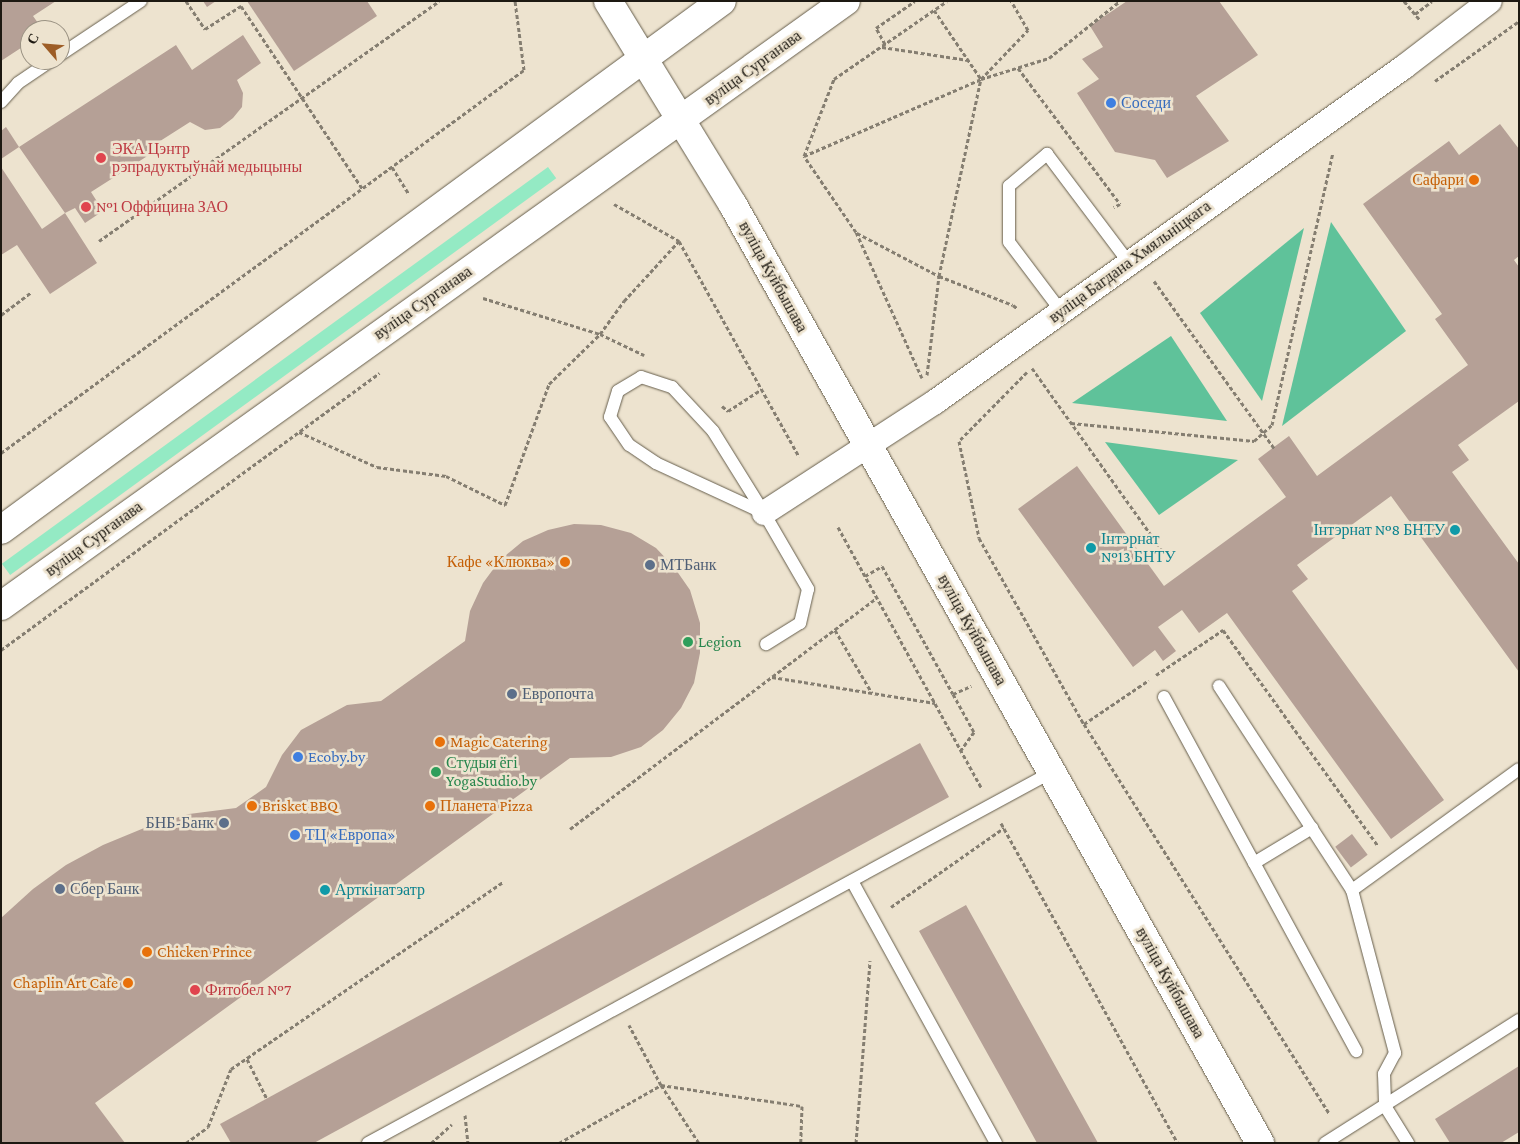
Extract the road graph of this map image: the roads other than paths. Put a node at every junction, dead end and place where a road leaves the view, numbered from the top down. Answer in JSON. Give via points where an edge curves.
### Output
{"nodes":[{"id":1,"x":141,"y":1,"type":"edge"},
{"id":2,"x":608,"y":1,"type":"edge"},
{"id":3,"x":722,"y":1,"type":"edge"},
{"id":4,"x":846,"y":1,"type":"edge"},
{"id":5,"x":1490,"y":1,"type":"edge"},
{"id":6,"x":70,"y":48,"type":"edge"},
{"id":7,"x":644,"y":59,"type":"junction"},
{"id":8,"x":37,"y":70,"type":"edge"},
{"id":9,"x":1,"y":102,"type":"edge"},
{"id":10,"x":681,"y":120,"type":"junction"},
{"id":11,"x":1128,"y":263,"type":"junction"},
{"id":12,"x":1061,"y":311,"type":"junction"},
{"id":13,"x":867,"y":444,"type":"junction"},
{"id":14,"x":764,"y":513,"type":"junction"},
{"id":15,"x":4,"y":521,"type":"edge"},
{"id":16,"x":1,"y":606,"type":"edge"},
{"id":17,"x":766,"y":644,"type":"dead end"},
{"id":18,"x":1219,"y":686,"type":"dead end"},
{"id":19,"x":1164,"y":697,"type":"dead end"},
{"id":20,"x":1519,"y":769,"type":"edge"},
{"id":21,"x":1052,"y":772,"type":"junction"},
{"id":22,"x":1312,"y":828,"type":"junction"},
{"id":23,"x":1254,"y":863,"type":"junction"},
{"id":24,"x":852,"y":881,"type":"junction"},
{"id":25,"x":1352,"y":890,"type":"junction"},
{"id":26,"x":1519,"y":1020,"type":"edge"},
{"id":27,"x":1356,"y":1051,"type":"dead end"},
{"id":28,"x":1385,"y":1106,"type":"junction"},
{"id":29,"x":368,"y":1143,"type":"edge"},
{"id":30,"x":996,"y":1143,"type":"edge"},
{"id":31,"x":1260,"y":1143,"type":"edge"},
{"id":32,"x":1324,"y":1143,"type":"edge"},
{"id":33,"x":1408,"y":1143,"type":"edge"}],
"edges":[{"from":1,"to":6,"type":"lane"},
{"from":2,"to":7,"type":"main road","name":"вуліца Куйбышава"},
{"from":3,"to":7,"type":"main road"},
{"from":4,"to":10,"type":"main road","name":"вуліца Сурганава"},
{"from":5,"to":11,"type":"street","name":"вуліца Багдана Хмяльніцкага"},
{"from":7,"to":10,"type":"main road","name":"вуліца Куйбышава"},
{"from":7,"to":15,"type":"main road"},
{"from":8,"to":9,"type":"lane","via":[[18,82]]},
{"from":10,"to":13,"type":"main road","name":"вуліца Куйбышава","via":[[733,205]]},
{"from":10,"to":16,"type":"main road","name":"вуліца Сурганава"},
{"from":11,"to":12,"type":"street","name":"вуліца Багдана Хмяльніцкага"},
{"from":11,"to":12,"type":"lane","via":[[1047,154],[1009,186],[1009,242]]},
{"from":12,"to":13,"type":"street","name":"вуліца Багдана Хмяльніцкага","via":[[935,402]]},
{"from":13,"to":14,"type":"street","name":"вуліца Багдана Хмяльніцкага"},
{"from":13,"to":21,"type":"main road","name":"вуліца Куйбышава"},
{"from":14,"to":14,"type":"lane","via":[[713,431],[672,387],[641,376],[618,391],[610,416],[629,445],[656,463]]},
{"from":14,"to":17,"type":"lane","via":[[808,589],[800,622]]},
{"from":18,"to":22,"type":"lane"},
{"from":19,"to":23,"type":"lane"},
{"from":20,"to":25,"type":"lane"},
{"from":21,"to":24,"type":"lane"},
{"from":21,"to":31,"type":"main road","name":"вуліца Куйбышава"},
{"from":22,"to":23,"type":"lane"},
{"from":22,"to":25,"type":"lane"},
{"from":23,"to":27,"type":"lane"},
{"from":24,"to":29,"type":"lane"},
{"from":24,"to":30,"type":"lane"},
{"from":25,"to":28,"type":"lane","via":[[1395,1053],[1384,1074]]},
{"from":26,"to":28,"type":"lane"},
{"from":28,"to":32,"type":"lane"},
{"from":28,"to":33,"type":"lane"}]}
